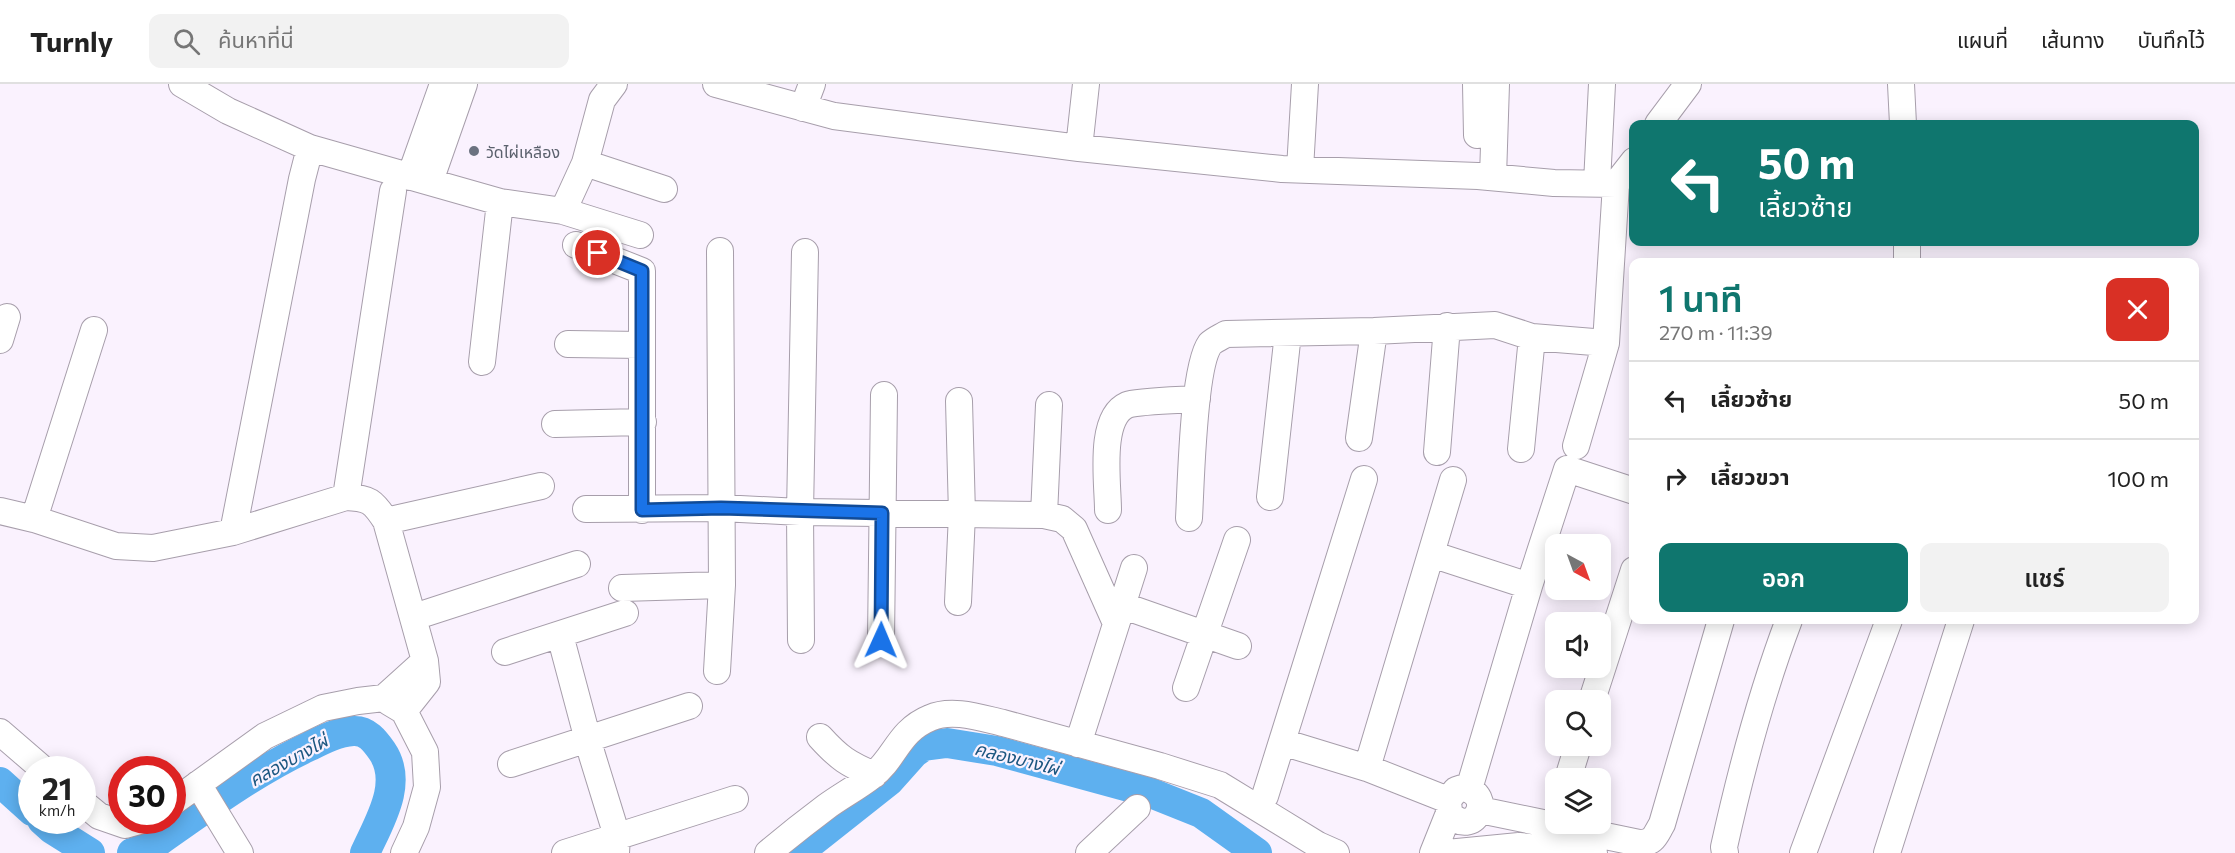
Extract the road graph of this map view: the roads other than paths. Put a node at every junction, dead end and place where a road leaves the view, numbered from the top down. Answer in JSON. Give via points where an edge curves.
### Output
{"nodes":[{"id":1,"x":182,"y":84,"type":"edge"},
{"id":2,"x":443,"y":84,"type":"edge"},
{"id":3,"x":464,"y":84,"type":"edge"},
{"id":4,"x":614,"y":84,"type":"edge"},
{"id":5,"x":716,"y":84,"type":"edge"},
{"id":6,"x":812,"y":84,"type":"edge"},
{"id":7,"x":1086,"y":84,"type":"edge"},
{"id":8,"x":1305,"y":84,"type":"edge"},
{"id":9,"x":1476,"y":84,"type":"edge"},
{"id":10,"x":1496,"y":84,"type":"edge"},
{"id":11,"x":1602,"y":84,"type":"edge"},
{"id":12,"x":1688,"y":84,"type":"edge"},
{"id":13,"x":1901,"y":84,"type":"edge"},
{"id":14,"x":803,"y":108,"type":"junction"},
{"id":15,"x":1661,"y":120,"type":"edge"},
{"id":16,"x":1903,"y":120,"type":"edge"},
{"id":17,"x":310,"y":148,"type":"junction"},
{"id":18,"x":1079,"y":148,"type":"junction"},
{"id":19,"x":585,"y":162,"type":"junction"},
{"id":20,"x":1629,"y":165,"type":"edge"},
{"id":21,"x":1300,"y":169,"type":"junction"},
{"id":22,"x":1486,"y":176,"type":"junction"},
{"id":23,"x":411,"y":183,"type":"junction"},
{"id":24,"x":1606,"y":184,"type":"junction"},
{"id":25,"x":664,"y":189,"type":"dead end"},
{"id":26,"x":500,"y":202,"type":"junction"},
{"id":27,"x":563,"y":211,"type":"junction"},
{"id":28,"x":640,"y":235,"type":"dead end"},
{"id":29,"x":576,"y":244,"type":"dead end"},
{"id":30,"x":720,"y":251,"type":"dead end"},
{"id":31,"x":805,"y":252,"type":"dead end"},
{"id":32,"x":1447,"y":326,"type":"junction"},
{"id":33,"x":94,"y":330,"type":"dead end"},
{"id":34,"x":1374,"y":331,"type":"junction"},
{"id":35,"x":1288,"y":333,"type":"junction"},
{"id":36,"x":1532,"y":337,"type":"junction"},
{"id":37,"x":1606,"y":343,"type":"junction"},
{"id":38,"x":568,"y":344,"type":"dead end"},
{"id":39,"x":642,"y":345,"type":"junction"},
{"id":40,"x":482,"y":362,"type":"dead end"},
{"id":41,"x":884,"y":395,"type":"dead end"},
{"id":42,"x":1197,"y":399,"type":"junction"},
{"id":43,"x":959,"y":401,"type":"dead end"},
{"id":44,"x":1049,"y":405,"type":"dead end"},
{"id":45,"x":643,"y":422,"type":"junction"},
{"id":46,"x":555,"y":424,"type":"dead end"},
{"id":47,"x":1359,"y":438,"type":"dead end"},
{"id":48,"x":1576,"y":446,"type":"dead end"},
{"id":49,"x":1521,"y":448,"type":"dead end"},
{"id":50,"x":1437,"y":452,"type":"dead end"},
{"id":51,"x":1364,"y":479,"type":"dead end"},
{"id":52,"x":1453,"y":480,"type":"dead end"},
{"id":53,"x":541,"y":486,"type":"dead end"},
{"id":54,"x":1629,"y":488,"type":"edge"},
{"id":55,"x":346,"y":496,"type":"junction"},
{"id":56,"x":1270,"y":497,"type":"dead end"},
{"id":57,"x":721,"y":508,"type":"junction"},
{"id":58,"x":586,"y":509,"type":"dead end"},
{"id":59,"x":642,"y":510,"type":"junction"},
{"id":60,"x":1108,"y":510,"type":"dead end"},
{"id":61,"x":0,"y":511,"type":"edge"},
{"id":62,"x":800,"y":512,"type":"junction"},
{"id":63,"x":882,"y":513,"type":"junction"},
{"id":64,"x":962,"y":514,"type":"junction"},
{"id":65,"x":1044,"y":515,"type":"junction"},
{"id":66,"x":1189,"y":518,"type":"dead end"},
{"id":67,"x":34,"y":519,"type":"junction"},
{"id":68,"x":386,"y":521,"type":"junction"},
{"id":69,"x":233,"y":532,"type":"junction"},
{"id":70,"x":1237,"y":540,"type":"dead end"},
{"id":71,"x":1431,"y":554,"type":"junction"},
{"id":72,"x":577,"y":564,"type":"dead end"},
{"id":73,"x":1134,"y":568,"type":"dead end"},
{"id":74,"x":722,"y":585,"type":"junction"},
{"id":75,"x":1629,"y":585,"type":"edge"},
{"id":76,"x":1529,"y":586,"type":"junction"},
{"id":77,"x":958,"y":602,"type":"dead end"},
{"id":78,"x":1118,"y":613,"type":"junction"},
{"id":79,"x":414,"y":617,"type":"junction"},
{"id":80,"x":1720,"y":624,"type":"edge"},
{"id":81,"x":1788,"y":624,"type":"edge"},
{"id":82,"x":1888,"y":624,"type":"edge"},
{"id":83,"x":1960,"y":624,"type":"edge"},
{"id":84,"x":1204,"y":634,"type":"junction"},
{"id":85,"x":560,"y":635,"type":"junction"},
{"id":86,"x":801,"y":640,"type":"dead end"},
{"id":87,"x":881,"y":640,"type":"dead end"},
{"id":88,"x":1238,"y":646,"type":"dead end"},
{"id":89,"x":505,"y":652,"type":"dead end"},
{"id":90,"x":717,"y":671,"type":"dead end"},
{"id":91,"x":1186,"y":688,"type":"dead end"},
{"id":92,"x":1595,"y":690,"type":"edge"},
{"id":93,"x":394,"y":705,"type":"junction"},
{"id":94,"x":688,"y":706,"type":"dead end"},
{"id":95,"x":0,"y":732,"type":"edge"},
{"id":96,"x":820,"y":737,"type":"dead end"},
{"id":97,"x":589,"y":740,"type":"junction"},
{"id":98,"x":1282,"y":742,"type":"junction"},
{"id":99,"x":1078,"y":744,"type":"junction"},
{"id":100,"x":28,"y":756,"type":"edge"},
{"id":101,"x":511,"y":764,"type":"dead end"},
{"id":102,"x":1367,"y":768,"type":"junction"},
{"id":103,"x":874,"y":775,"type":"junction"},
{"id":104,"x":202,"y":789,"type":"junction"},
{"id":105,"x":186,"y":796,"type":"edge"},
{"id":106,"x":1265,"y":796,"type":"dead end"},
{"id":107,"x":735,"y":799,"type":"dead end"},
{"id":108,"x":1463,"y":806,"type":"junction"},
{"id":109,"x":1137,"y":808,"type":"dead end"},
{"id":110,"x":1545,"y":820,"type":"edge"},
{"id":111,"x":1604,"y":834,"type":"edge"},
{"id":112,"x":616,"y":845,"type":"edge"},
{"id":113,"x":1454,"y":852,"type":"edge"},
{"id":114,"x":240,"y":853,"type":"edge"},
{"id":115,"x":404,"y":853,"type":"edge"},
{"id":116,"x":565,"y":853,"type":"edge"},
{"id":117,"x":768,"y":853,"type":"edge"},
{"id":118,"x":1089,"y":853,"type":"edge"},
{"id":119,"x":1336,"y":853,"type":"edge"},
{"id":120,"x":1433,"y":853,"type":"edge"},
{"id":121,"x":1594,"y":853,"type":"edge"},
{"id":122,"x":1725,"y":853,"type":"edge"},
{"id":123,"x":1803,"y":853,"type":"edge"},
{"id":124,"x":1887,"y":853,"type":"edge"}],
"edges":[{"from":1,"to":17,"type":"street","via":[[228,111]]},
{"from":2,"to":23,"type":"street"},
{"from":3,"to":23,"type":"street"},
{"from":4,"to":19,"type":"street","via":[[602,100]]},
{"from":5,"to":14,"type":"street"},
{"from":6,"to":14,"type":"street"},
{"from":7,"to":18,"type":"street"},
{"from":8,"to":21,"type":"street"},
{"from":9,"to":22,"type":"street"},
{"from":10,"to":22,"type":"street"},
{"from":11,"to":24,"type":"street"},
{"from":12,"to":15,"type":"street"},
{"from":13,"to":16,"type":"street"},
{"from":14,"to":18,"type":"street","via":[[834,116]]},
{"from":17,"to":23,"type":"street"},
{"from":17,"to":69,"type":"street"},
{"from":18,"to":21,"type":"street"},
{"from":19,"to":25,"type":"street"},
{"from":19,"to":27,"type":"street"},
{"from":20,"to":24,"type":"street"},
{"from":21,"to":22,"type":"street"},
{"from":22,"to":24,"type":"street"},
{"from":23,"to":26,"type":"street"},
{"from":23,"to":55,"type":"street"},
{"from":24,"to":37,"type":"street"},
{"from":26,"to":27,"type":"street"},
{"from":26,"to":40,"type":"street"},
{"from":27,"to":28,"type":"street"},
{"from":29,"to":39,"type":"street","via":[[642,271]]},
{"from":30,"to":57,"type":"street"},
{"from":31,"to":62,"type":"street"},
{"from":32,"to":34,"type":"street"},
{"from":32,"to":36,"type":"street","via":[[1495,325]]},
{"from":32,"to":50,"type":"street"},
{"from":33,"to":67,"type":"street"},
{"from":34,"to":35,"type":"street"},
{"from":34,"to":47,"type":"street"},
{"from":35,"to":42,"type":"street","via":[[1226,334],[1211,342],[1204,357]]},
{"from":35,"to":56,"type":"street"},
{"from":36,"to":37,"type":"street"},
{"from":36,"to":49,"type":"street"},
{"from":37,"to":48,"type":"street"},
{"from":38,"to":39,"type":"street"},
{"from":39,"to":45,"type":"street"},
{"from":41,"to":63,"type":"street"},
{"from":42,"to":60,"type":"street","via":[[1128,405],[1117,413],[1107,440]]},
{"from":42,"to":66,"type":"street"},
{"from":43,"to":64,"type":"street"},
{"from":44,"to":65,"type":"street"},
{"from":45,"to":46,"type":"street"},
{"from":45,"to":59,"type":"street"},
{"from":51,"to":98,"type":"street"},
{"from":52,"to":71,"type":"street"},
{"from":53,"to":68,"type":"street"},
{"from":54,"to":76,"type":"street","via":[[1567,469]]},
{"from":55,"to":68,"type":"street","via":[[365,498],[376,505]]},
{"from":55,"to":69,"type":"street"},
{"from":57,"to":59,"type":"street"},
{"from":57,"to":62,"type":"street"},
{"from":57,"to":74,"type":"street"},
{"from":58,"to":59,"type":"street"},
{"from":61,"to":67,"type":"street"},
{"from":62,"to":63,"type":"street"},
{"from":62,"to":86,"type":"street"},
{"from":63,"to":64,"type":"street"},
{"from":63,"to":87,"type":"street"},
{"from":64,"to":65,"type":"street"},
{"from":64,"to":77,"type":"street"},
{"from":65,"to":78,"type":"street","via":[[1062,519],[1074,529]]},
{"from":67,"to":69,"type":"street","via":[[116,546],[153,548]]},
{"from":68,"to":79,"type":"street"},
{"from":70,"to":84,"type":"street"},
{"from":71,"to":76,"type":"street"},
{"from":71,"to":102,"type":"street"},
{"from":72,"to":79,"type":"street"},
{"from":73,"to":78,"type":"street"},
{"from":74,"to":85,"type":"street","via":[[623,601]]},
{"from":74,"to":90,"type":"street"},
{"from":75,"to":92,"type":"street"},
{"from":76,"to":108,"type":"street"},
{"from":78,"to":84,"type":"street"},
{"from":78,"to":99,"type":"street"},
{"from":79,"to":93,"type":"street","via":[[425,661]]},
{"from":80,"to":111,"type":"street","via":[[1662,824],[1648,843]]},
{"from":81,"to":122,"type":"street","via":[[1740,771]]},
{"from":82,"to":123,"type":"street"},
{"from":83,"to":124,"type":"street"},
{"from":84,"to":88,"type":"street"},
{"from":84,"to":91,"type":"street"},
{"from":85,"to":89,"type":"street"},
{"from":85,"to":97,"type":"street"},
{"from":93,"to":104,"type":"street","via":[[357,701],[322,708],[265,736]]},
{"from":93,"to":115,"type":"street","via":[[425,752],[427,787]]},
{"from":94,"to":97,"type":"street"},
{"from":95,"to":100,"type":"street"},
{"from":96,"to":103,"type":"street","via":[[836,755]]},
{"from":97,"to":101,"type":"street"},
{"from":97,"to":112,"type":"street"},
{"from":98,"to":102,"type":"street"},
{"from":98,"to":106,"type":"street"},
{"from":99,"to":103,"type":"street","via":[[981,718],[948,714],[915,726]]},
{"from":99,"to":119,"type":"street","via":[[1220,785]]},
{"from":102,"to":108,"type":"street"},
{"from":103,"to":117,"type":"street"},
{"from":104,"to":105,"type":"street"},
{"from":104,"to":114,"type":"street"},
{"from":107,"to":112,"type":"street"},
{"from":108,"to":110,"type":"street"},
{"from":108,"to":113,"type":"street"},
{"from":108,"to":120,"type":"street"},
{"from":109,"to":118,"type":"street"},
{"from":112,"to":116,"type":"street"},
{"from":113,"to":121,"type":"street","via":[[1519,846]]}]}
